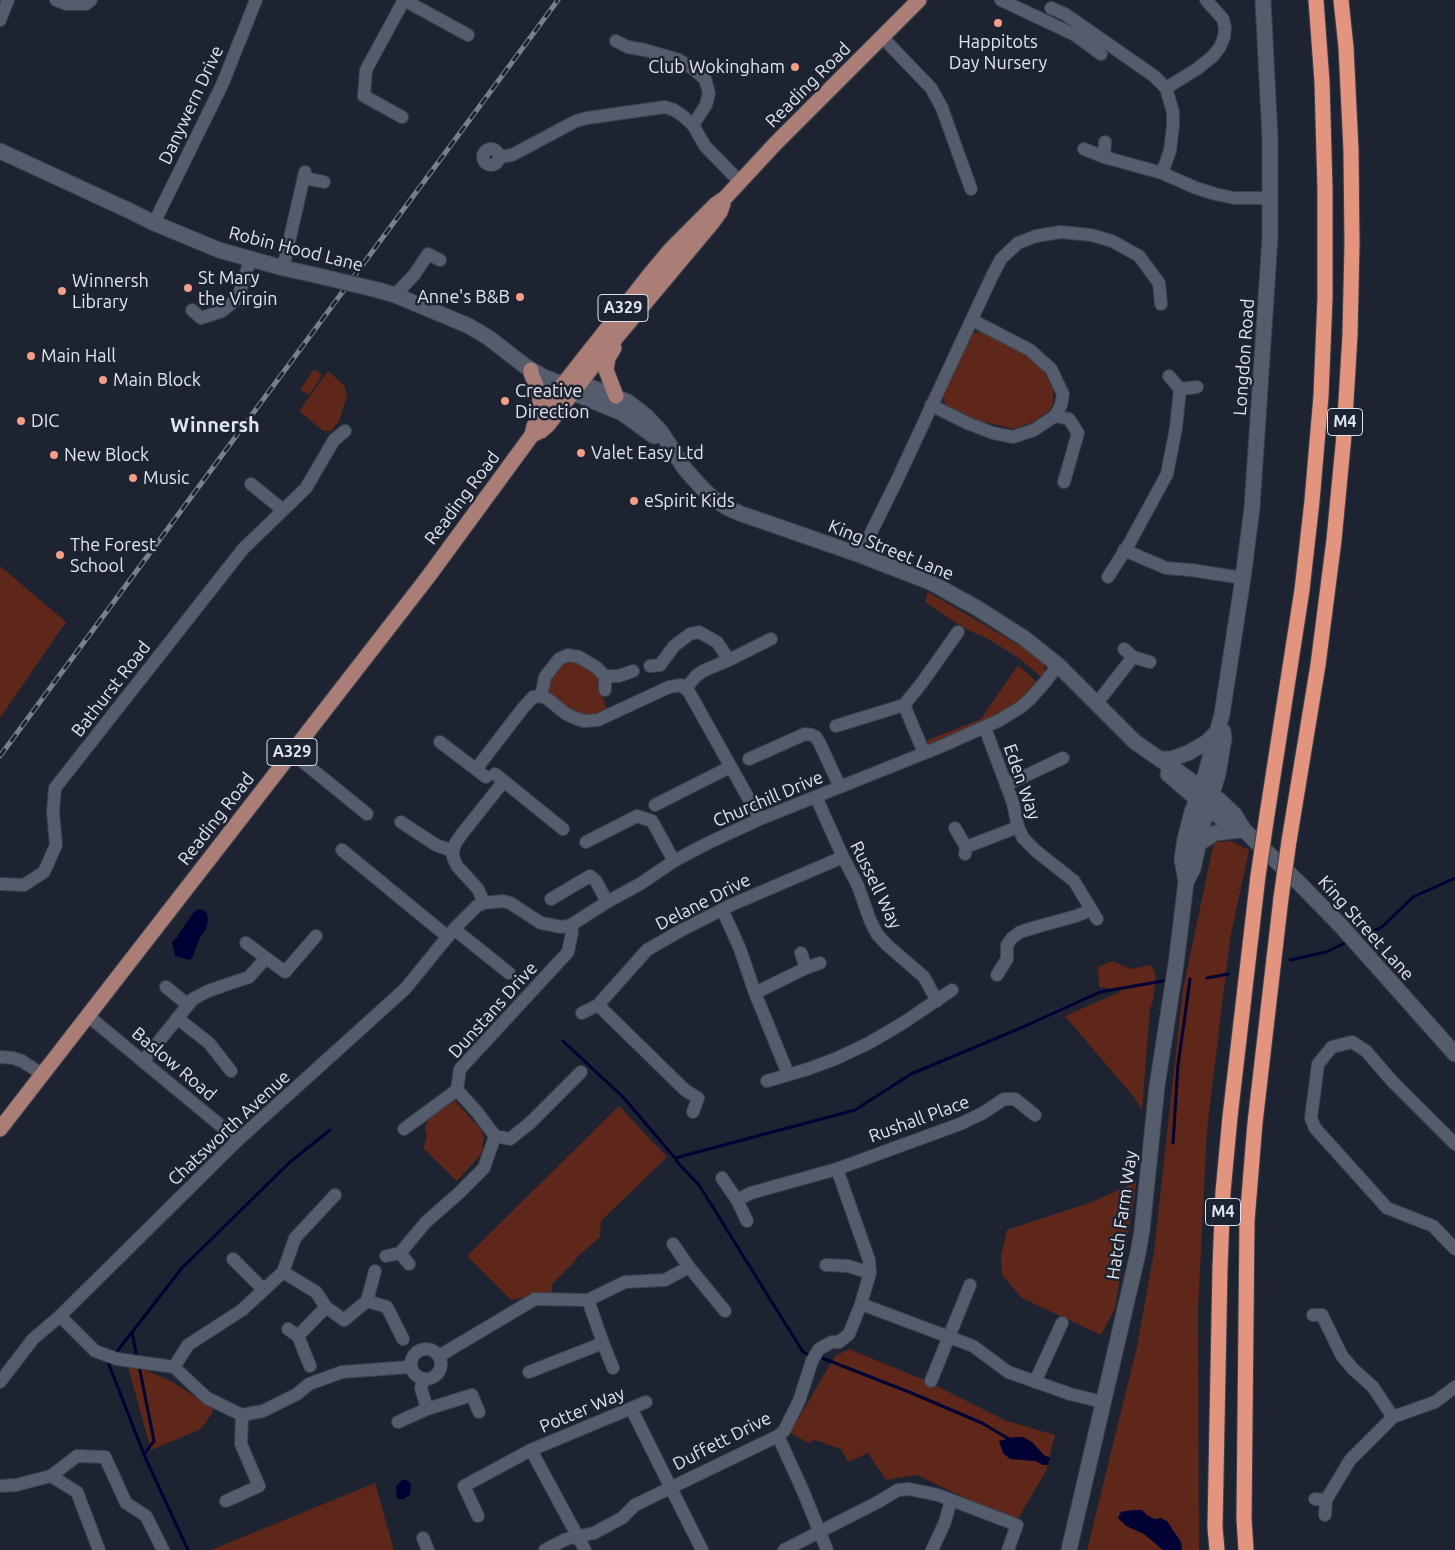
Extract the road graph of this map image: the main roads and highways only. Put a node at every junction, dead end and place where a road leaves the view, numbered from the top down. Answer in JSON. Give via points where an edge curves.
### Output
{"nodes":[{"id":1,"x":919,"y":0,"type":"edge"},
{"id":2,"x":1263,"y":0,"type":"edge"},
{"id":3,"x":1316,"y":0,"type":"edge"},
{"id":4,"x":1341,"y":0,"type":"edge"},
{"id":5,"x":0,"y":151,"type":"edge"},
{"id":6,"x":725,"y":198,"type":"junction"},
{"id":7,"x":620,"y":333,"type":"junction"},
{"id":8,"x":531,"y":370,"type":"junction"},
{"id":9,"x":572,"y":387,"type":"junction"},
{"id":10,"x":616,"y":396,"type":"junction"},
{"id":11,"x":540,"y":416,"type":"junction"},
{"id":12,"x":532,"y":435,"type":"junction"},
{"id":13,"x":676,"y":454,"type":"junction"},
{"id":14,"x":1222,"y":714,"type":"junction"},
{"id":15,"x":1216,"y":732,"type":"junction"},
{"id":16,"x":1157,"y":757,"type":"junction"},
{"id":17,"x":1205,"y":797,"type":"junction"},
{"id":18,"x":1242,"y":830,"type":"junction"},
{"id":19,"x":1198,"y":844,"type":"junction"},
{"id":20,"x":1186,"y":882,"type":"junction"},
{"id":21,"x":1455,"y":1054,"type":"edge"},
{"id":22,"x":0,"y":1129,"type":"edge"},
{"id":23,"x":1069,"y":1550,"type":"edge"},
{"id":24,"x":1217,"y":1550,"type":"edge"},
{"id":25,"x":1246,"y":1550,"type":"edge"}],
"edges":[{"from":1,"to":6,"type":"main road","name":"Reading Road","number":"A329","via":[[886,40]]},
{"from":2,"to":14,"type":"main road","name":"Longdon Road","via":[[1270,198],[1267,290],[1252,508]]},
{"from":3,"to":24,"type":"highway","number":"M4","bridge":true,"via":[[1326,189],[1320,396],[1302,590],[1258,876],[1223,1192]]},
{"from":4,"to":25,"type":"highway","number":"M4","bridge":true,"via":[[1351,150],[1352,244],[1344,435],[1318,664],[1281,898],[1255,1123],[1247,1221]]},
{"from":5,"to":8,"type":"main road","name":"Robin Hood Lane","bridge":true,"via":[[154,224],[219,250],[395,295],[469,326]]},
{"from":6,"to":7,"type":"main road","name":"Reading Road","number":"A329","via":[[712,223]]},
{"from":6,"to":9,"type":"main road","name":"Reading Road","number":"A329","via":[[671,249]]},
{"from":7,"to":9,"type":"main road","name":"Reading Road","number":"A329"},
{"from":7,"to":10,"type":"main road","via":[[606,366]]},
{"from":8,"to":9,"type":"main road","name":"Robin Hood Lane"},
{"from":8,"to":11,"type":"main road","via":[[540,396]]},
{"from":9,"to":10,"type":"main road","name":"King Street Lane","via":[[593,388]]},
{"from":9,"to":11,"type":"main road","name":"Reading Road","number":"A329"},
{"from":9,"to":12,"type":"main road","name":"Reading Road","number":"A329","via":[[548,425]]},
{"from":9,"to":13,"type":"main road","name":"King Street Lane","via":[[622,413]]},
{"from":10,"to":13,"type":"main road","name":"King Street Lane","via":[[646,416]]},
{"from":11,"to":12,"type":"main road","name":"Reading Road","number":"A329"},
{"from":12,"to":22,"type":"main road","name":"Reading Road","number":"A329","via":[[426,578]]},
{"from":13,"to":16,"type":"main road","name":"King Street Lane","via":[[703,489],[726,507],[930,582],[977,608],[1024,638],[1058,665],[1135,742]]},
{"from":14,"to":15,"type":"main road","name":"Longdon Road"},
{"from":14,"to":17,"type":"main road","name":"Longdon Road","via":[[1224,738],[1221,759]]},
{"from":15,"to":16,"type":"main road","via":[[1192,751],[1171,759]]},
{"from":15,"to":17,"type":"main road","name":"Longdon Road"},
{"from":16,"to":17,"type":"main road","name":"King Street Lane"},
{"from":17,"to":18,"type":"main road","name":"King Street Lane","via":[[1234,814]]},
{"from":17,"to":19,"type":"main road","name":"Hatch Farm Way"},
{"from":17,"to":20,"type":"main road","name":"Hatch Farm Way","via":[[1191,818],[1183,849]]},
{"from":18,"to":19,"type":"main road","via":[[1215,833]]},
{"from":18,"to":21,"type":"main road","name":"King Street Lane","via":[[1342,927]]},
{"from":19,"to":20,"type":"main road","name":"Hatch Farm Way","via":[[1193,869]]},
{"from":20,"to":23,"type":"main road","name":"Hatch Farm Way","via":[[1157,1086],[1142,1230]]}]}
